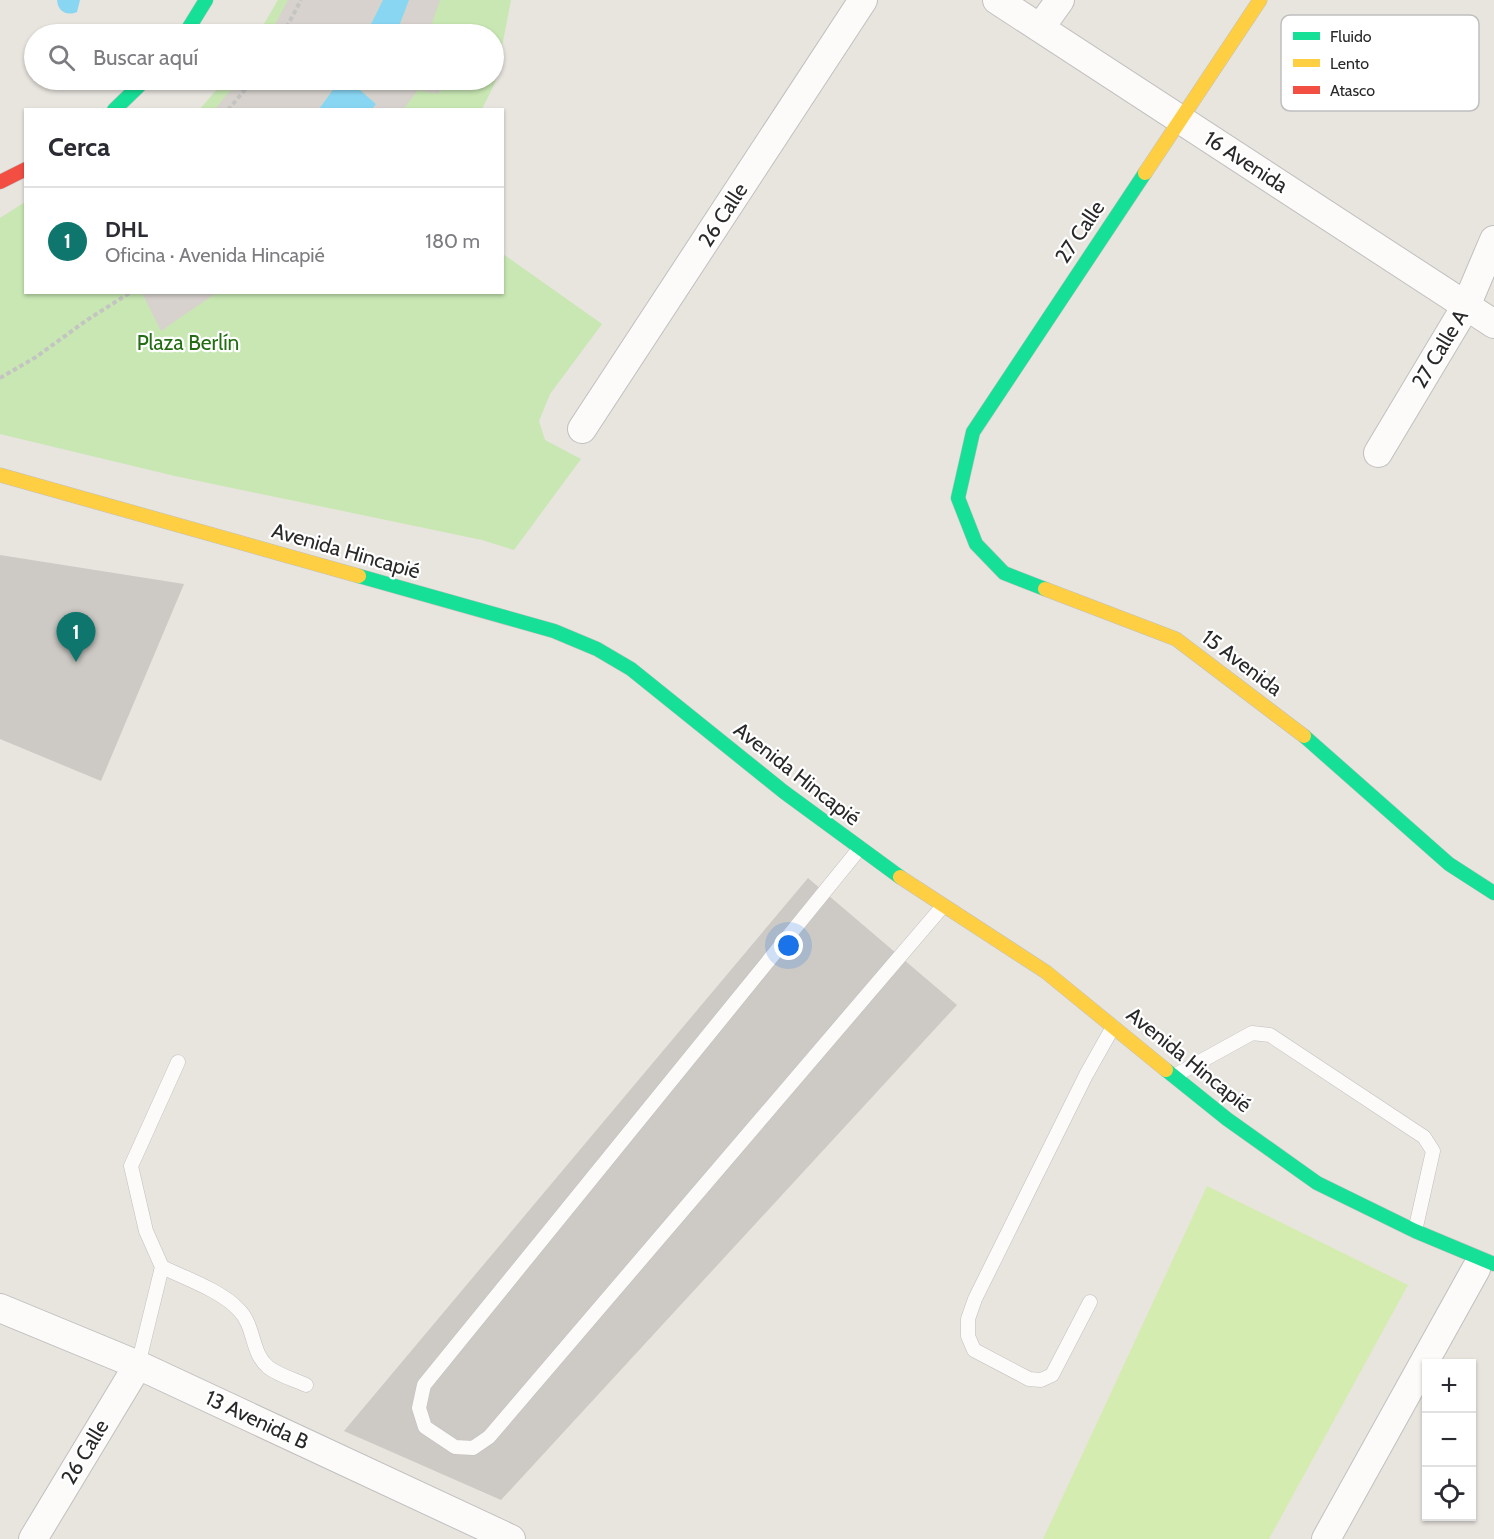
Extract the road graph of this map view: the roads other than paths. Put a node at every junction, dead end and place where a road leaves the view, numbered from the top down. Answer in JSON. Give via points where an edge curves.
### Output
{"nodes":[{"id":1,"x":206,"y":0,"type":"edge"},
{"id":2,"x":863,"y":0,"type":"edge"},
{"id":3,"x":997,"y":0,"type":"edge"},
{"id":4,"x":1060,"y":0,"type":"edge"},
{"id":5,"x":1260,"y":0,"type":"edge"},
{"id":6,"x":191,"y":24,"type":"edge"},
{"id":7,"x":1040,"y":28,"type":"junction"},
{"id":8,"x":135,"y":90,"type":"edge"},
{"id":9,"x":116,"y":108,"type":"edge"},
{"id":10,"x":1182,"y":120,"type":"junction"},
{"id":11,"x":24,"y":170,"type":"edge"},
{"id":12,"x":0,"y":182,"type":"edge"},
{"id":13,"x":1494,"y":240,"type":"edge"},
{"id":14,"x":1466,"y":306,"type":"junction"},
{"id":15,"x":1494,"y":324,"type":"edge"},
{"id":16,"x":582,"y":429,"type":"dead end"},
{"id":17,"x":1378,"y":453,"type":"dead end"},
{"id":18,"x":0,"y":475,"type":"edge"},
{"id":19,"x":958,"y":498,"type":"joint"},
{"id":20,"x":860,"y":848,"type":"junction"},
{"id":21,"x":1494,"y":893,"type":"edge"},
{"id":22,"x":943,"y":906,"type":"junction"},
{"id":23,"x":1113,"y":1027,"type":"junction"},
{"id":24,"x":178,"y":1062,"type":"dead end"},
{"id":25,"x":1174,"y":1076,"type":"junction"},
{"id":26,"x":1419,"y":1233,"type":"junction"},
{"id":27,"x":162,"y":1267,"type":"junction"},
{"id":28,"x":1486,"y":1271,"type":"edge"},
{"id":29,"x":1090,"y":1302,"type":"dead end"},
{"id":30,"x":0,"y":1308,"type":"edge"},
{"id":31,"x":138,"y":1365,"type":"junction"},
{"id":32,"x":306,"y":1384,"type":"dead end"},
{"id":33,"x":33,"y":1539,"type":"edge"},
{"id":34,"x":512,"y":1539,"type":"edge"},
{"id":35,"x":1326,"y":1539,"type":"edge"}],
"edges":[{"from":1,"to":6,"type":"main road"},
{"from":2,"to":16,"type":"street","name":"26 Calle"},
{"from":3,"to":7,"type":"street","name":"16 Avenida"},
{"from":4,"to":7,"type":"street"},
{"from":5,"to":10,"type":"main road","name":"27 Calle"},
{"from":7,"to":10,"type":"street","name":"16 Avenida"},
{"from":8,"to":9,"type":"main road"},
{"from":10,"to":14,"type":"street","name":"16 Avenida"},
{"from":10,"to":19,"type":"main road","name":"27 Calle","via":[[973,432]]},
{"from":11,"to":12,"type":"main road"},
{"from":13,"to":14,"type":"street","name":"27 Calle A"},
{"from":14,"to":15,"type":"street","name":"16 Avenida"},
{"from":14,"to":17,"type":"street","name":"27 Calle A"},
{"from":18,"to":20,"type":"main road","name":"Avenida Hincapié","via":[[554,631],[597,649],[632,669]]},
{"from":19,"to":21,"type":"main road","name":"15 Avenida","via":[[976,544],[1004,573],[1176,639],[1305,737],[1449,864]]},
{"from":20,"to":22,"type":"main road","name":"Avenida Hincapié"},
{"from":20,"to":22,"type":"lane","via":[[424,1385],[419,1408],[425,1427],[455,1447],[473,1448],[489,1437]]},
{"from":22,"to":23,"type":"main road","name":"Avenida Hincapié","via":[[1046,972]]},
{"from":23,"to":25,"type":"main road","name":"Avenida Hincapié"},
{"from":23,"to":29,"type":"lane","via":[[975,1299],[968,1319],[968,1336],[974,1350],[1029,1379],[1041,1380],[1052,1375]]},
{"from":24,"to":27,"type":"lane","via":[[131,1166],[146,1231]]},
{"from":25,"to":26,"type":"main road","name":"Avenida Hincapié","via":[[1317,1183]]},
{"from":25,"to":26,"type":"lane","via":[[1252,1034],[1270,1035],[1430,1143],[1433,1151]]},
{"from":26,"to":28,"type":"main road","name":"Avenida Hincapié"},
{"from":27,"to":31,"type":"lane"},
{"from":27,"to":32,"type":"lane","via":[[238,1308],[269,1368]]},
{"from":28,"to":35,"type":"street"},
{"from":30,"to":31,"type":"street","name":"13 Avenida B"},
{"from":31,"to":33,"type":"street","name":"26 Calle"},
{"from":31,"to":34,"type":"street","name":"13 Avenida B"}]}
